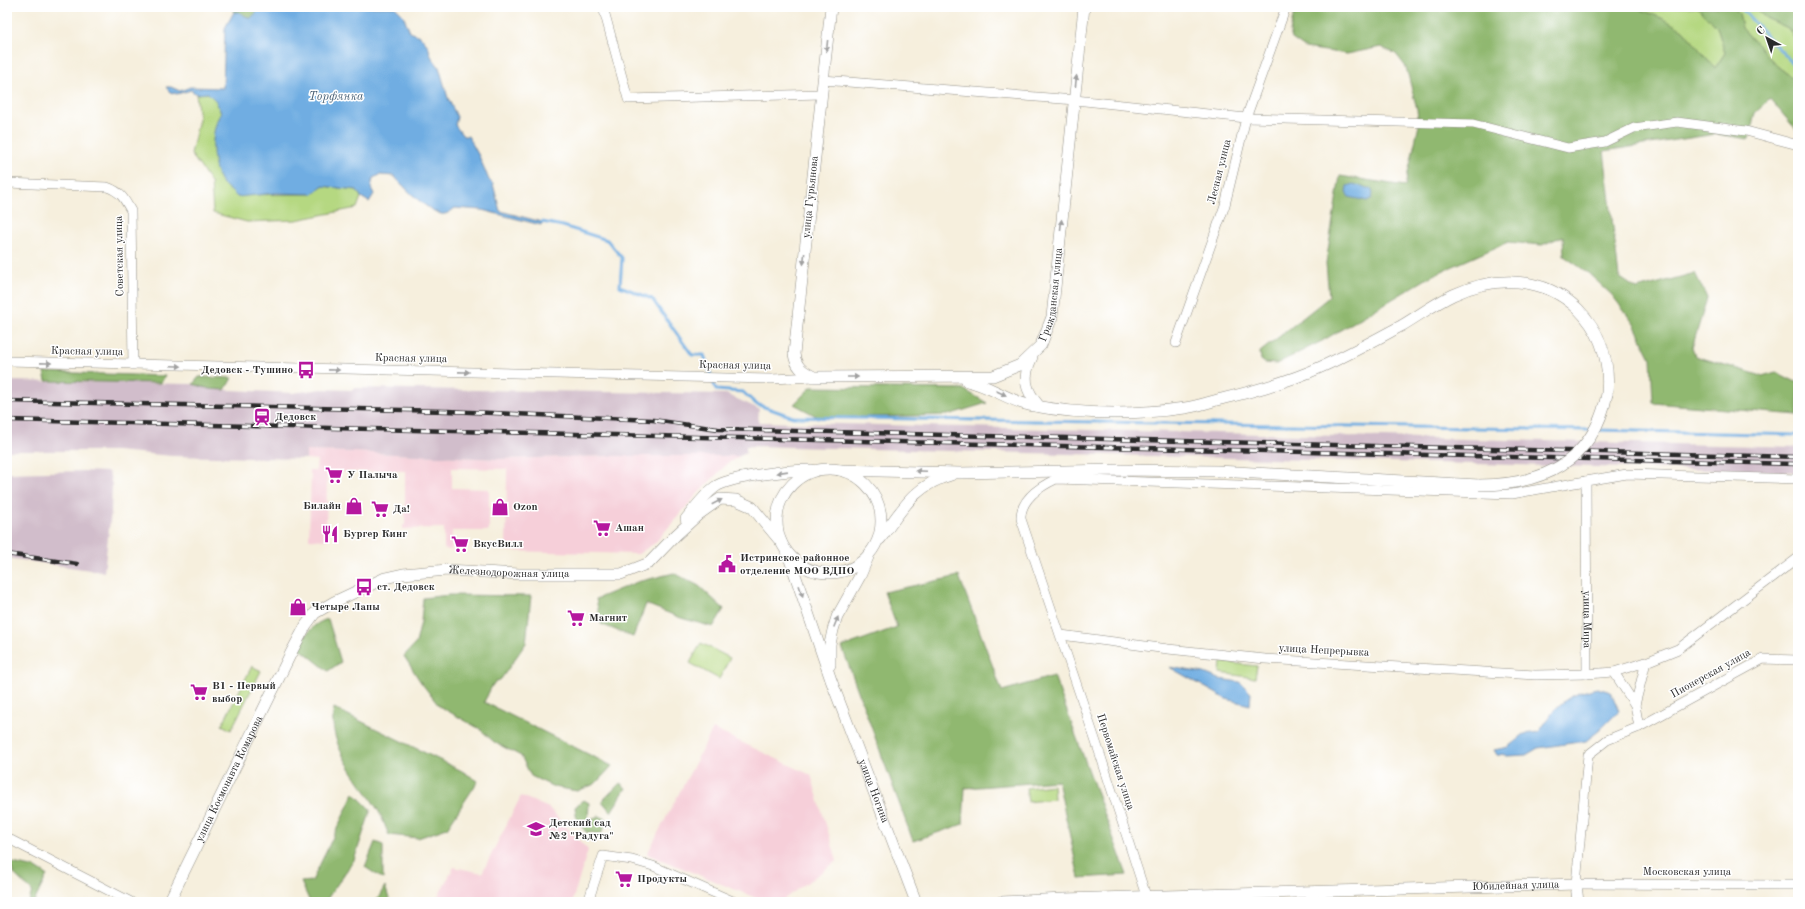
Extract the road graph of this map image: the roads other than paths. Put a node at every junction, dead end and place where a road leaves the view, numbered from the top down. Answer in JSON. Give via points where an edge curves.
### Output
{"nodes":[{"id":1,"x":603,"y":7,"type":"edge"},
{"id":2,"x":831,"y":7,"type":"edge"},
{"id":3,"x":1084,"y":7,"type":"edge"},
{"id":4,"x":1286,"y":7,"type":"edge"},
{"id":5,"x":823,"y":80,"type":"junction"},
{"id":6,"x":821,"y":94,"type":"junction"},
{"id":7,"x":1074,"y":100,"type":"junction"},
{"id":8,"x":1246,"y":118,"type":"junction"},
{"id":9,"x":1798,"y":145,"type":"edge"},
{"id":10,"x":7,"y":183,"type":"edge"},
{"id":11,"x":1176,"y":343,"type":"dead end"},
{"id":12,"x":1038,"y":348,"type":"junction"},
{"id":13,"x":7,"y":362,"type":"edge"},
{"id":14,"x":133,"y":365,"type":"junction"},
{"id":15,"x":814,"y":377,"type":"junction"},
{"id":16,"x":950,"y":377,"type":"junction"},
{"id":17,"x":1039,"y":406,"type":"junction"},
{"id":18,"x":820,"y":470,"type":"junction"},
{"id":19,"x":839,"y":470,"type":"junction"},
{"id":20,"x":960,"y":473,"type":"junction"},
{"id":21,"x":1798,"y":479,"type":"edge"},
{"id":22,"x":1586,"y":481,"type":"junction"},
{"id":23,"x":676,"y":535,"type":"junction"},
{"id":24,"x":878,"y":541,"type":"junction"},
{"id":25,"x":780,"y":542,"type":"junction"},
{"id":26,"x":788,"y":554,"type":"junction"},
{"id":27,"x":868,"y":556,"type":"junction"},
{"id":28,"x":1798,"y":558,"type":"edge"},
{"id":29,"x":334,"y":602,"type":"joint"},
{"id":30,"x":1061,"y":635,"type":"junction"},
{"id":31,"x":1798,"y":660,"type":"edge"},
{"id":32,"x":1646,"y":662,"type":"junction"},
{"id":33,"x":1614,"y":672,"type":"junction"},
{"id":34,"x":1587,"y":674,"type":"junction"},
{"id":35,"x":831,"y":680,"type":"junction"},
{"id":36,"x":1635,"y":705,"type":"junction"},
{"id":37,"x":1639,"y":727,"type":"junction"},
{"id":38,"x":7,"y":838,"type":"edge"},
{"id":39,"x":1576,"y":884,"type":"junction"},
{"id":40,"x":1798,"y":885,"type":"edge"},
{"id":41,"x":1147,"y":900,"type":"edge"},
{"id":42,"x":131,"y":902,"type":"edge"},
{"id":43,"x":169,"y":902,"type":"edge"},
{"id":44,"x":588,"y":902,"type":"edge"},
{"id":45,"x":735,"y":902,"type":"edge"},
{"id":46,"x":916,"y":902,"type":"edge"},
{"id":47,"x":1001,"y":902,"type":"edge"},
{"id":48,"x":1578,"y":902,"type":"edge"}],
"edges":[{"from":1,"to":6,"type":"street","via":[[628,99]]},
{"from":2,"to":5,"type":"street","name":"улица Гурьянова","one_way":true},
{"from":7,"to":3,"type":"street","name":"Гражданская улица","one_way":true},
{"from":4,"to":8,"type":"street","name":"Лесная улица"},
{"from":5,"to":6,"type":"street","name":"улица Гурьянова"},
{"from":5,"to":7,"type":"street"},
{"from":6,"to":15,"type":"street","name":"улица Гурьянова","one_way":true,"via":[[794,354],[798,366]]},
{"from":7,"to":8,"type":"street"},
{"from":12,"to":7,"type":"street","name":"Гражданская улица","one_way":true,"via":[[1052,318]]},
{"from":8,"to":9,"type":"street","via":[[1473,124],[1568,148],[1605,142],[1634,128],[1677,122],[1746,131]]},
{"from":8,"to":11,"type":"street","name":"Лесная улица","via":[[1225,206]]},
{"from":10,"to":14,"type":"street","name":"Советская улица","via":[[107,187],[118,191],[126,200],[132,211]]},
{"from":12,"to":16,"type":"street","name":"Гражданская улица","via":[[1020,365],[993,376]]},
{"from":12,"to":17,"type":"street","via":[[1025,374],[1028,391]]},
{"from":13,"to":14,"type":"street","name":"Красная улица","one_way":true},
{"from":14,"to":15,"type":"street","name":"Красная улица","one_way":true,"via":[[764,379]]},
{"from":15,"to":16,"type":"street","name":"Гражданская улица","one_way":true},
{"from":16,"to":17,"type":"street","one_way":true,"via":[[972,382],[1021,402]]},
{"from":17,"to":20,"type":"street","bridge":true,"via":[[1070,412],[1131,413],[1187,408],[1237,395],[1321,367],[1453,295],[1485,283],[1509,281],[1533,284],[1556,293],[1571,303],[1591,325],[1602,347],[1608,370],[1607,394],[1601,418],[1590,439],[1573,457],[1548,473],[1496,485],[1217,471]]},
{"from":18,"to":19,"type":"street"},
{"from":18,"to":23,"type":"street","name":"Железнодорожная улица","one_way":true,"via":[[772,473],[716,486],[695,507]]},
{"from":18,"to":25,"type":"street","via":[[803,476],[784,495],[776,521]]},
{"from":20,"to":19,"type":"street","one_way":true},
{"from":19,"to":24,"type":"street","via":[[863,482],[874,496],[880,513]]},
{"from":20,"to":24,"type":"street","via":[[934,481],[917,492],[903,506]]},
{"from":21,"to":22,"type":"street","via":[[1627,474]]},
{"from":22,"to":30,"type":"street","name":"Первомайская улица","via":[[1512,494],[1056,479],[1045,484],[1023,504],[1021,519]]},
{"from":22,"to":34,"type":"street","name":"улица Мира"},
{"from":23,"to":25,"type":"street","name":"Железнодорожная улица","one_way":true,"via":[[720,499],[729,499],[752,507]]},
{"from":23,"to":29,"type":"street","name":"Железнодорожная улица","via":[[649,563],[621,574],[428,571],[386,578]]},
{"from":24,"to":27,"type":"street"},
{"from":25,"to":26,"type":"street"},
{"from":26,"to":27,"type":"street","via":[[802,566],[814,572],[828,574],[846,571]]},
{"from":26,"to":35,"type":"street","name":"улица Ногина","one_way":true},
{"from":35,"to":27,"type":"street","one_way":true,"via":[[830,644],[833,630]]},
{"from":28,"to":32,"type":"street","via":[[1678,649]]},
{"from":29,"to":43,"type":"street","name":"улица Космонавта Комарова","via":[[315,613],[306,625]]},
{"from":30,"to":34,"type":"street","name":"улица Непрерывка","via":[[1265,659],[1535,675]]},
{"from":30,"to":41,"type":"street","name":"Первомайская улица"},
{"from":31,"to":37,"type":"street","name":"Пионерская улица","via":[[1763,659]]},
{"from":32,"to":33,"type":"street"},
{"from":32,"to":36,"type":"street"},
{"from":33,"to":34,"type":"street"},
{"from":33,"to":36,"type":"street"},
{"from":35,"to":46,"type":"street","name":"улица Ногина"},
{"from":36,"to":37,"type":"street"},
{"from":37,"to":39,"type":"street","via":[[1607,740],[1588,755]]},
{"from":38,"to":42,"type":"street"},
{"from":39,"to":40,"type":"street","name":"Московская улица"},
{"from":39,"to":41,"type":"street","name":"Юбилейная улица"},
{"from":39,"to":48,"type":"street"},
{"from":41,"to":47,"type":"street","name":"Юбилейная улица"},
{"from":44,"to":45,"type":"street","via":[[603,856],[653,866]]}]}
